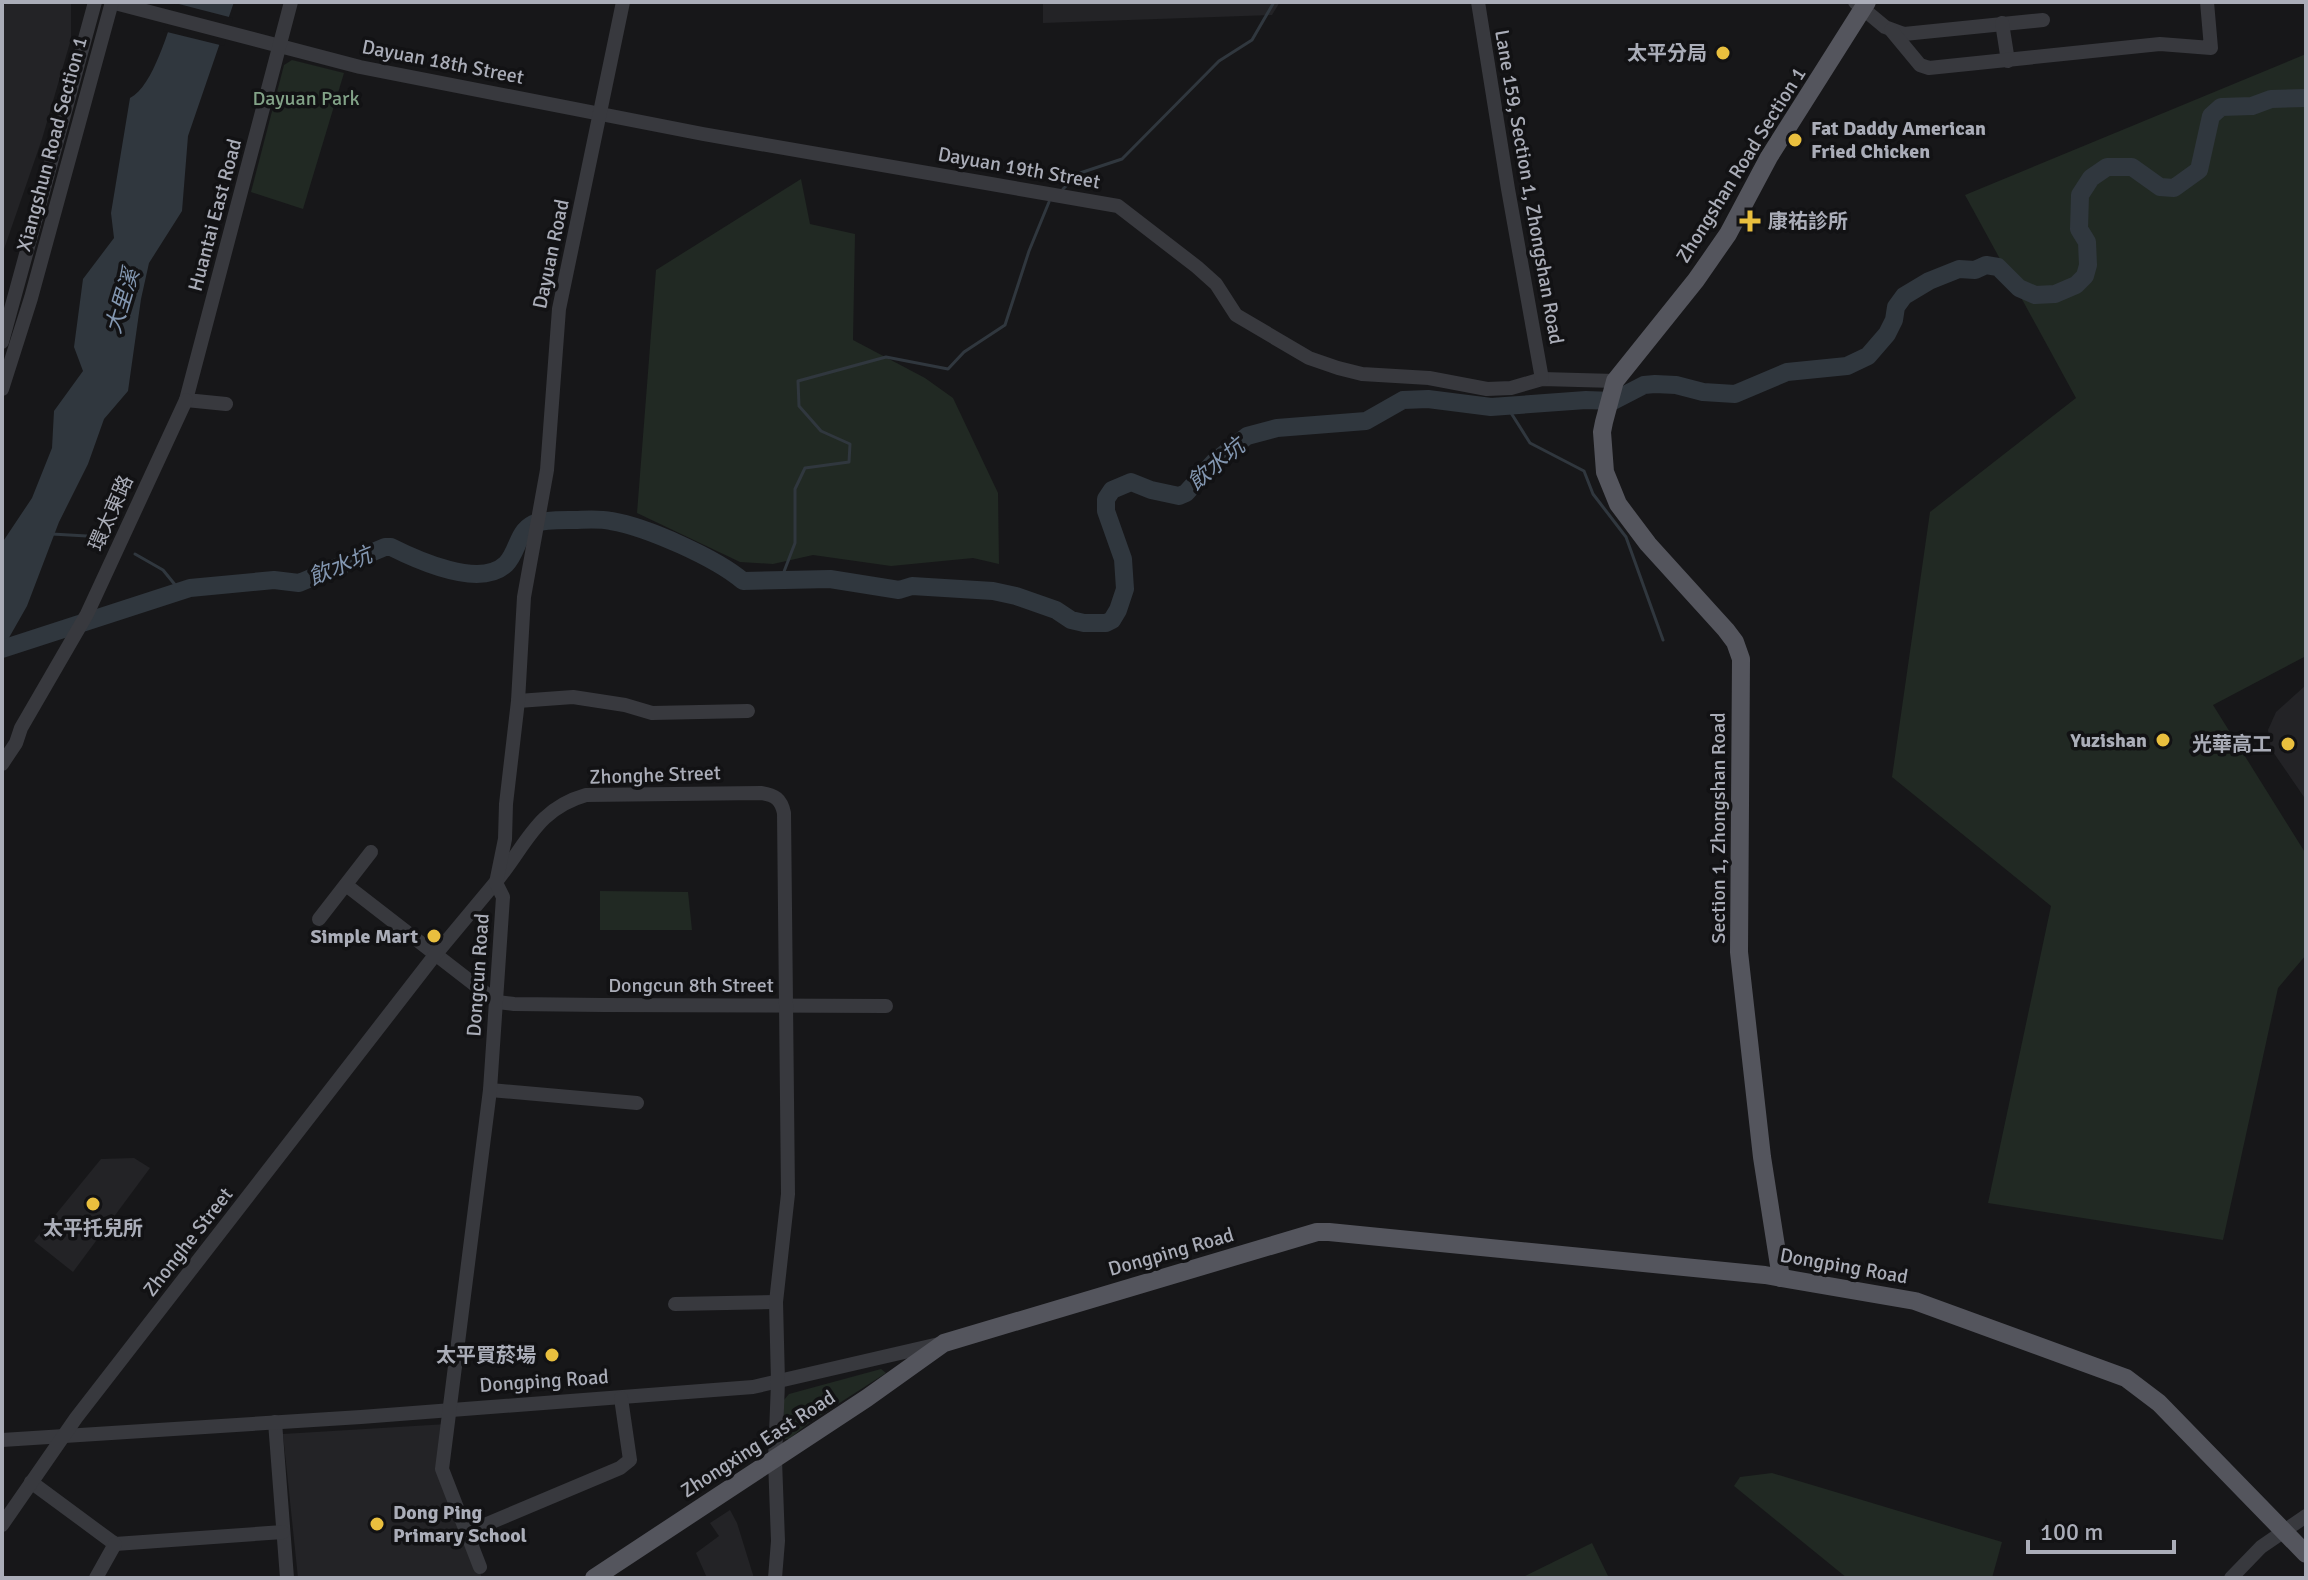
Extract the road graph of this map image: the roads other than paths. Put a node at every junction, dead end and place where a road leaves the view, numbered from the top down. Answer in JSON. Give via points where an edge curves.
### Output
{"nodes":[{"id":1,"x":95,"y":2,"type":"edge"},
{"id":2,"x":111,"y":2,"type":"edge"},
{"id":3,"x":291,"y":2,"type":"edge"},
{"id":4,"x":623,"y":2,"type":"edge"},
{"id":5,"x":1478,"y":2,"type":"edge"},
{"id":6,"x":2207,"y":2,"type":"edge"},
{"id":7,"x":1862,"y":5,"type":"edge"},
{"id":8,"x":2043,"y":20,"type":"dead end"},
{"id":9,"x":2002,"y":23,"type":"junction"},
{"id":10,"x":1891,"y":30,"type":"junction"},
{"id":11,"x":279,"y":46,"type":"junction"},
{"id":12,"x":2008,"y":61,"type":"junction"},
{"id":13,"x":600,"y":113,"type":"junction"},
{"id":14,"x":2,"y":342,"type":"edge"},
{"id":15,"x":1542,"y":379,"type":"junction"},
{"id":16,"x":1615,"y":382,"type":"junction"},
{"id":17,"x":2,"y":389,"type":"edge"},
{"id":18,"x":186,"y":400,"type":"junction"},
{"id":19,"x":226,"y":404,"type":"dead end"},
{"id":20,"x":532,"y":544,"type":"joint"},
{"id":21,"x":518,"y":701,"type":"junction"},
{"id":22,"x":748,"y":711,"type":"dead end"},
{"id":23,"x":2,"y":764,"type":"edge"},
{"id":24,"x":371,"y":852,"type":"dead end"},
{"id":25,"x":496,"y":883,"type":"junction"},
{"id":26,"x":346,"y":885,"type":"junction"},
{"id":27,"x":319,"y":919,"type":"dead end"},
{"id":28,"x":435,"y":955,"type":"junction"},
{"id":29,"x":497,"y":1002,"type":"junction"},
{"id":30,"x":787,"y":1005,"type":"junction"},
{"id":31,"x":886,"y":1006,"type":"dead end"},
{"id":32,"x":490,"y":1090,"type":"junction"},
{"id":33,"x":637,"y":1103,"type":"dead end"},
{"id":34,"x":1781,"y":1278,"type":"junction"},
{"id":35,"x":776,"y":1302,"type":"junction"},
{"id":36,"x":675,"y":1304,"type":"dead end"},
{"id":37,"x":944,"y":1343,"type":"junction"},
{"id":38,"x":778,"y":1382,"type":"junction"},
{"id":39,"x":621,"y":1398,"type":"junction"},
{"id":40,"x":448,"y":1411,"type":"junction"},
{"id":41,"x":275,"y":1422,"type":"junction"},
{"id":42,"x":63,"y":1436,"type":"junction"},
{"id":43,"x":2,"y":1440,"type":"edge"},
{"id":44,"x":775,"y":1460,"type":"junction"},
{"id":45,"x":31,"y":1482,"type":"junction"},
{"id":46,"x":2306,"y":1516,"type":"edge"},
{"id":47,"x":2,"y":1525,"type":"edge"},
{"id":48,"x":2284,"y":1531,"type":"junction"},
{"id":49,"x":283,"y":1532,"type":"junction"},
{"id":50,"x":468,"y":1532,"type":"junction"},
{"id":51,"x":115,"y":1544,"type":"junction"},
{"id":52,"x":2306,"y":1554,"type":"edge"},
{"id":53,"x":480,"y":1567,"type":"dead end"},
{"id":54,"x":96,"y":1578,"type":"edge"},
{"id":55,"x":287,"y":1578,"type":"edge"},
{"id":56,"x":594,"y":1578,"type":"edge"},
{"id":57,"x":775,"y":1578,"type":"edge"},
{"id":58,"x":2231,"y":1578,"type":"edge"}],
"edges":[{"from":1,"to":14,"type":"street","name":"Xiangshun Road Section 1"},
{"from":2,"to":11,"type":"street","name":"Dayuan 18th Street"},
{"from":2,"to":17,"type":"street","name":"Xiangshun Road Section 1"},
{"from":3,"to":11,"type":"street","name":"Huantai East Road"},
{"from":4,"to":13,"type":"street","name":"Dayuan Road"},
{"from":5,"to":15,"type":"street","name":"Lane 159, Section 1, Zhongshan Road"},
{"from":6,"to":12,"type":"street","via":[[2211,48],[2160,44]]},
{"from":7,"to":10,"type":"street"},
{"from":7,"to":16,"type":"main road","name":"Zhongshan Road Section 1","via":[[1728,234]]},
{"from":8,"to":9,"type":"street"},
{"from":9,"to":10,"type":"street","via":[[1904,34]]},
{"from":9,"to":12,"type":"street"},
{"from":10,"to":12,"type":"street","via":[[1920,65],[1929,68]]},
{"from":11,"to":13,"type":"street","name":"Dayuan 18th Street","via":[[360,67]]},
{"from":11,"to":18,"type":"street","name":"Huantai East Road"},
{"from":13,"to":15,"type":"street","name":"Dayuan 19th Street","via":[[1118,206],[1216,284],[1236,315],[1309,358],[1362,374],[1429,378],[1487,389]]},
{"from":13,"to":20,"type":"street","name":"Dayuan Road","via":[[559,309],[547,470]]},
{"from":15,"to":16,"type":"street","name":"Dayuan 19th Street"},
{"from":16,"to":34,"type":"main road","name":"Section 1, Zhongshan Road","via":[[1602,432],[1605,472],[1618,504],[1726,630],[1741,659],[1739,952]]},
{"from":18,"to":19,"type":"street"},
{"from":18,"to":23,"type":"street","name":"環太東路","via":[[87,614]]},
{"from":20,"to":21,"type":"street","name":"Dongcun Road"},
{"from":21,"to":22,"type":"street","via":[[573,697],[652,713]]},
{"from":21,"to":25,"type":"street","name":"Dongcun Road"},
{"from":24,"to":26,"type":"street"},
{"from":25,"to":28,"type":"street","name":"Zhonghe Street"},
{"from":25,"to":29,"type":"street","name":"Dongcun Road","via":[[503,897]]},
{"from":25,"to":30,"type":"street","name":"Zhonghe Street","via":[[545,815],[566,801],[611,793],[776,796],[784,813]]},
{"from":26,"to":27,"type":"street"},
{"from":26,"to":28,"type":"street"},
{"from":28,"to":29,"type":"street"},
{"from":28,"to":42,"type":"street","name":"Zhonghe Street"},
{"from":29,"to":30,"type":"street","name":"Dongcun 8th Street"},
{"from":29,"to":32,"type":"street","name":"Dongcun Road"},
{"from":30,"to":31,"type":"street","name":"Dongcun 8th Street"},
{"from":30,"to":35,"type":"street","name":"Zhonghe Street","via":[[788,1203]]},
{"from":32,"to":33,"type":"street"},
{"from":32,"to":40,"type":"street","name":"Dongcun Road"},
{"from":34,"to":37,"type":"main road","name":"Dongping Road","via":[[1317,1232]]},
{"from":34,"to":48,"type":"main road","name":"Dongping Road","via":[[1915,1301],[2126,1378],[2159,1403]]},
{"from":35,"to":36,"type":"street"},
{"from":35,"to":38,"type":"street","name":"Zhonghe Street"},
{"from":37,"to":38,"type":"street","name":"Dongping Road"},
{"from":37,"to":44,"type":"main road","name":"Zhongxing East Road"},
{"from":38,"to":39,"type":"street","name":"Dongping Road"},
{"from":38,"to":44,"type":"street","name":"Zhonghe Street"},
{"from":39,"to":40,"type":"street","name":"Dongping Road"},
{"from":39,"to":50,"type":"street","via":[[630,1460]]},
{"from":40,"to":41,"type":"street","name":"Dongping Road"},
{"from":40,"to":50,"type":"street","name":"Dongcun Road","via":[[442,1469]]},
{"from":41,"to":42,"type":"street","name":"Dongping Road"},
{"from":41,"to":49,"type":"street"},
{"from":42,"to":43,"type":"street","name":"Dongping Road"},
{"from":42,"to":45,"type":"street","name":"Zhonghe Street"},
{"from":44,"to":56,"type":"main road","name":"Zhongxing East Road"},
{"from":44,"to":57,"type":"street","name":"Zhonghe Street"},
{"from":45,"to":47,"type":"street","name":"Zhonghe Street"},
{"from":45,"to":51,"type":"street"},
{"from":46,"to":48,"type":"street"},
{"from":48,"to":52,"type":"main road","name":"Dongping Road"},
{"from":48,"to":58,"type":"street"},
{"from":49,"to":51,"type":"street"},
{"from":49,"to":55,"type":"street"},
{"from":50,"to":53,"type":"street","name":"Dongcun Road"},
{"from":51,"to":54,"type":"street"}]}
